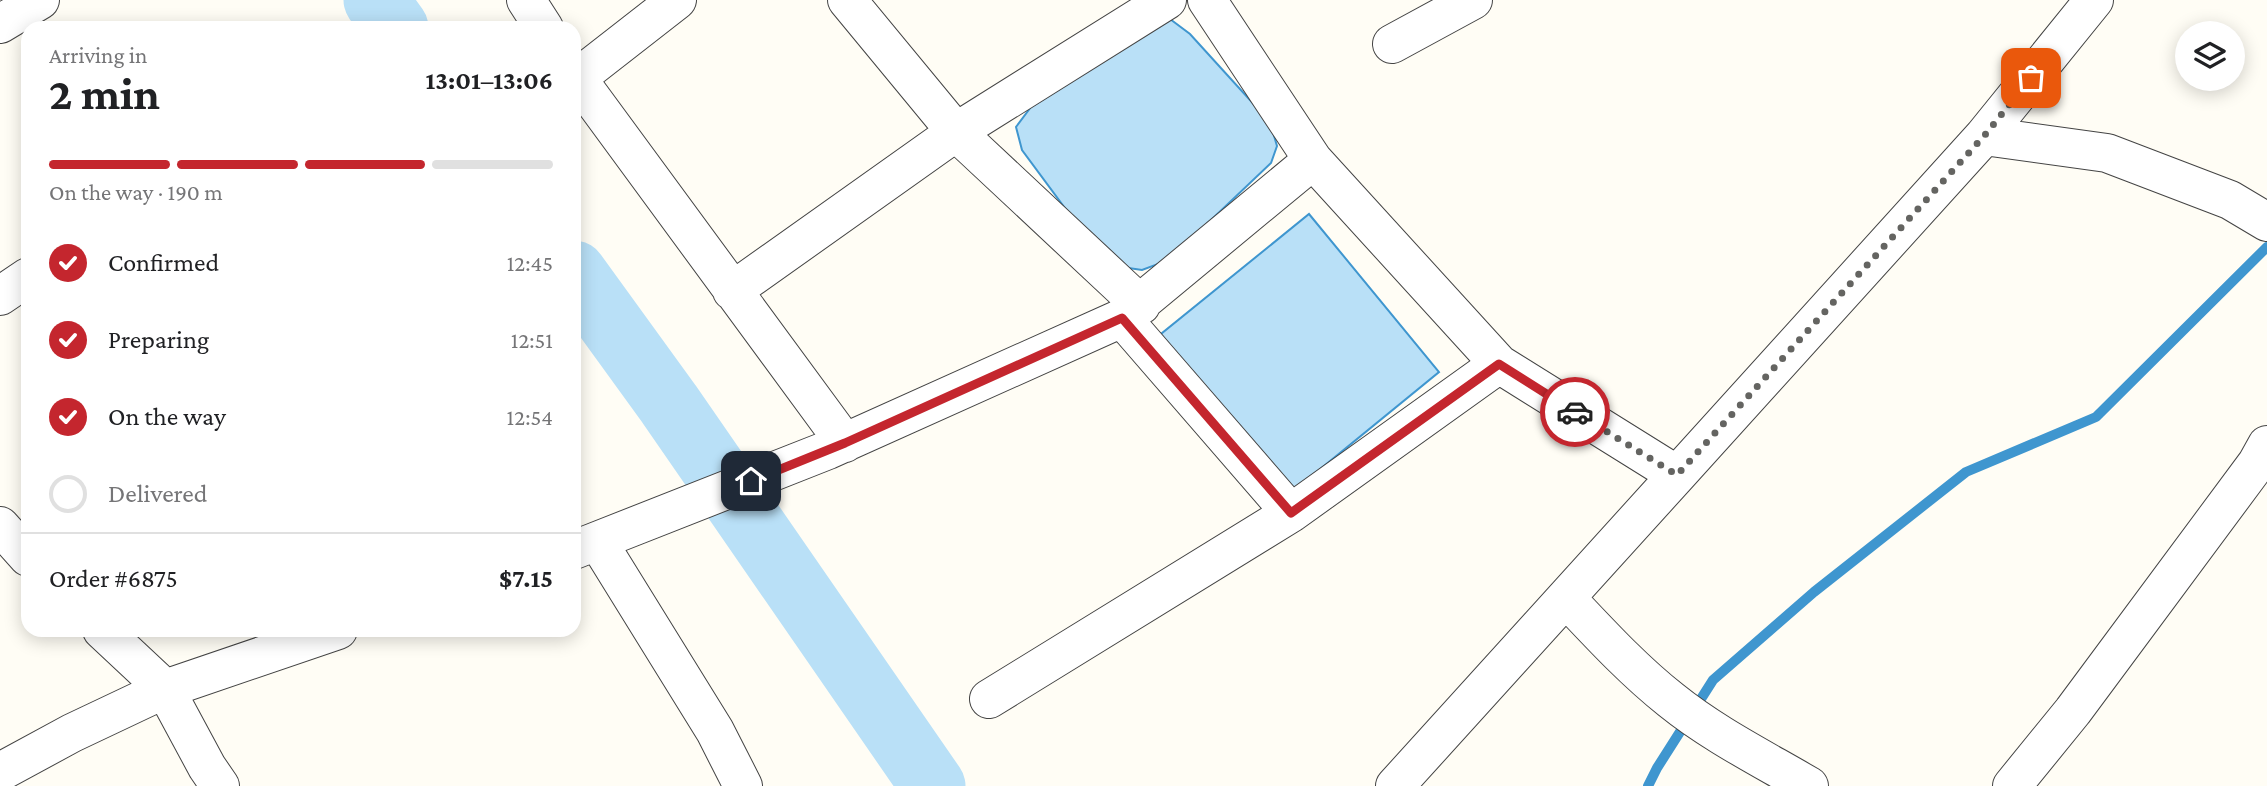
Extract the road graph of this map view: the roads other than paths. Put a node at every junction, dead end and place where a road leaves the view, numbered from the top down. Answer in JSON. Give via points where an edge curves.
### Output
{"nodes":[{"id":1,"x":40,"y":0,"type":"edge"},
{"id":2,"x":526,"y":0,"type":"edge"},
{"id":3,"x":677,"y":0,"type":"edge"},
{"id":4,"x":847,"y":0,"type":"edge"},
{"id":5,"x":1167,"y":0,"type":"edge"},
{"id":6,"x":1207,"y":0,"type":"edge"},
{"id":7,"x":1473,"y":0,"type":"edge"},
{"id":8,"x":2094,"y":0,"type":"edge"},
{"id":9,"x":540,"y":21,"type":"edge"},
{"id":10,"x":0,"y":24,"type":"edge"},
{"id":11,"x":1392,"y":44,"type":"dead end"},
{"id":12,"x":581,"y":72,"type":"edge"},
{"id":13,"x":581,"y":84,"type":"edge"},
{"id":14,"x":956,"y":132,"type":"junction"},
{"id":15,"x":1984,"y":136,"type":"junction"},
{"id":16,"x":1313,"y":160,"type":"junction"},
{"id":17,"x":2267,"y":222,"type":"edge"},
{"id":18,"x":21,"y":282,"type":"edge"},
{"id":19,"x":732,"y":290,"type":"junction"},
{"id":20,"x":0,"y":296,"type":"edge"},
{"id":21,"x":1131,"y":311,"type":"junction"},
{"id":22,"x":1499,"y":364,"type":"junction"},
{"id":23,"x":2267,"y":445,"type":"edge"},
{"id":24,"x":836,"y":446,"type":"junction"},
{"id":25,"x":1677,"y":475,"type":"junction"},
{"id":26,"x":1291,"y":513,"type":"junction"},
{"id":27,"x":0,"y":526,"type":"edge"},
{"id":28,"x":586,"y":546,"type":"edge"},
{"id":29,"x":21,"y":549,"type":"edge"},
{"id":30,"x":1566,"y":597,"type":"junction"},
{"id":31,"x":109,"y":637,"type":"edge"},
{"id":32,"x":317,"y":637,"type":"edge"},
{"id":33,"x":165,"y":689,"type":"junction"},
{"id":34,"x":989,"y":699,"type":"dead end"},
{"id":35,"x":0,"y":772,"type":"edge"},
{"id":36,"x":220,"y":786,"type":"edge"},
{"id":37,"x":743,"y":786,"type":"edge"},
{"id":38,"x":1395,"y":786,"type":"edge"},
{"id":39,"x":1809,"y":786,"type":"edge"},
{"id":40,"x":2012,"y":786,"type":"edge"}],
"edges":[{"from":1,"to":10,"type":"street"},
{"from":2,"to":9,"type":"street"},
{"from":3,"to":12,"type":"street"},
{"from":4,"to":14,"type":"street"},
{"from":5,"to":14,"type":"street"},
{"from":6,"to":16,"type":"street"},
{"from":7,"to":11,"type":"street"},
{"from":8,"to":15,"type":"street"},
{"from":13,"to":19,"type":"street"},
{"from":14,"to":19,"type":"street"},
{"from":14,"to":21,"type":"street"},
{"from":15,"to":17,"type":"street","via":[[2107,153],[2230,200]]},
{"from":15,"to":25,"type":"street"},
{"from":16,"to":21,"type":"street"},
{"from":16,"to":22,"type":"street"},
{"from":18,"to":20,"type":"street"},
{"from":19,"to":24,"type":"street"},
{"from":21,"to":24,"type":"street"},
{"from":21,"to":26,"type":"street"},
{"from":22,"to":25,"type":"street"},
{"from":22,"to":26,"type":"street"},
{"from":23,"to":40,"type":"street","via":[[2073,711]]},
{"from":24,"to":28,"type":"street"},
{"from":25,"to":30,"type":"street"},
{"from":26,"to":34,"type":"street"},
{"from":27,"to":29,"type":"street"},
{"from":28,"to":37,"type":"street","via":[[715,732]]},
{"from":30,"to":38,"type":"street"},
{"from":30,"to":39,"type":"street","via":[[1671,700]]},
{"from":31,"to":33,"type":"street"},
{"from":32,"to":33,"type":"street"},
{"from":33,"to":35,"type":"street"},
{"from":33,"to":36,"type":"street"}]}
